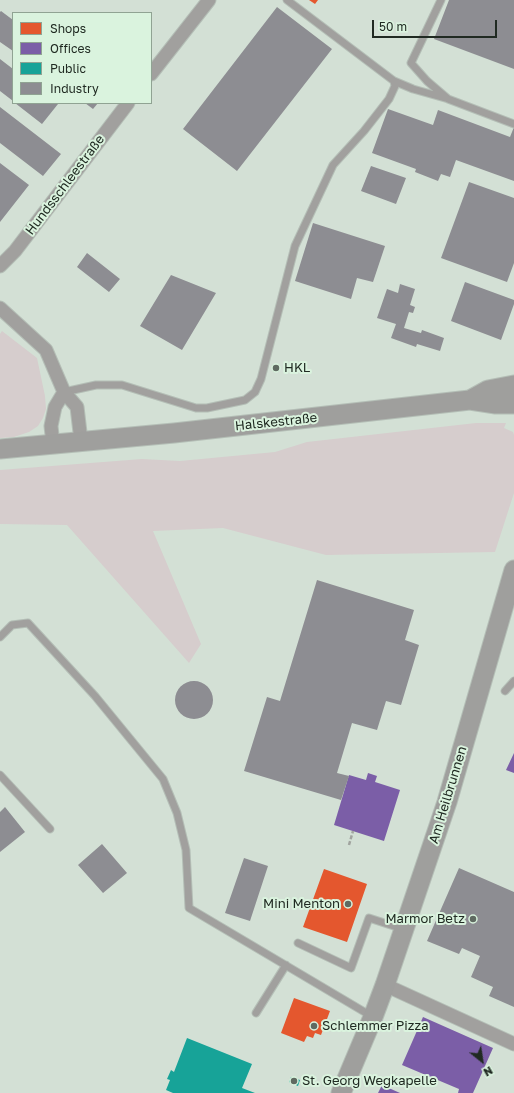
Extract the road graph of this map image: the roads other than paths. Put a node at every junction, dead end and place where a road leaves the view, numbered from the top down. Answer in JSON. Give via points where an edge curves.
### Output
{"nodes":[{"id":1,"x":209,"y":0,"type":"edge"},
{"id":2,"x":287,"y":0,"type":"edge"},
{"id":3,"x":441,"y":0,"type":"edge"},
{"id":4,"x":152,"y":73,"type":"edge"},
{"id":5,"x":394,"y":81,"type":"junction"},
{"id":6,"x":448,"y":99,"type":"junction"},
{"id":7,"x":127,"y":104,"type":"edge"},
{"id":8,"x":514,"y":124,"type":"edge"},
{"id":9,"x":0,"y":266,"type":"edge"},
{"id":10,"x":0,"y":308,"type":"edge"},
{"id":11,"x":514,"y":385,"type":"edge"},
{"id":12,"x":64,"y":392,"type":"junction"},
{"id":13,"x":470,"y":400,"type":"junction"},
{"id":14,"x":505,"y":404,"type":"edge"},
{"id":15,"x":514,"y":417,"type":"edge"},
{"id":16,"x":81,"y":441,"type":"junction"},
{"id":17,"x":53,"y":444,"type":"junction"},
{"id":18,"x":0,"y":449,"type":"edge"},
{"id":19,"x":514,"y":570,"type":"edge"},
{"id":20,"x":0,"y":636,"type":"edge"},
{"id":21,"x":514,"y":681,"type":"edge"},
{"id":22,"x":504,"y":691,"type":"dead end"},
{"id":23,"x":0,"y":776,"type":"edge"},
{"id":24,"x":50,"y":829,"type":"dead end"},
{"id":25,"x":404,"y":929,"type":"junction"},
{"id":26,"x":298,"y":943,"type":"dead end"},
{"id":27,"x":286,"y":964,"type":"junction"},
{"id":28,"x":385,"y":986,"type":"junction"},
{"id":29,"x":256,"y":1013,"type":"dead end"},
{"id":30,"x":373,"y":1017,"type":"junction"},
{"id":31,"x":514,"y":1044,"type":"edge"},
{"id":32,"x":340,"y":1093,"type":"edge"}],
"edges":[{"from":1,"to":4,"type":"street"},
{"from":2,"to":5,"type":"lane"},
{"from":3,"to":6,"type":"lane","via":[[411,63],[426,81]]},
{"from":5,"to":6,"type":"lane"},
{"from":5,"to":12,"type":"lane","via":[[395,86],[389,99],[333,166],[295,246],[261,379],[255,392],[245,400],[196,408],[122,385],[96,385]]},
{"from":6,"to":8,"type":"lane"},
{"from":7,"to":9,"type":"street","name":"Hundsschleestraße","via":[[15,251]]},
{"from":10,"to":12,"type":"street","via":[[46,350]]},
{"from":11,"to":13,"type":"street","name":"Halskestraße","via":[[488,390]]},
{"from":12,"to":16,"type":"street","via":[[77,407]]},
{"from":12,"to":17,"type":"street","via":[[55,407],[51,426]]},
{"from":13,"to":14,"type":"street","name":"Halskestraße"},
{"from":13,"to":16,"type":"street","name":"Halskestraße"},
{"from":14,"to":15,"type":"street","name":"Halskestraße"},
{"from":16,"to":17,"type":"street","name":"Halskestraße"},
{"from":17,"to":18,"type":"street","name":"Halskestraße"},
{"from":19,"to":25,"type":"street","name":"Am Heilbrunnen","via":[[447,802]]},
{"from":20,"to":27,"type":"lane","via":[[12,625],[28,623],[95,696],[164,779],[177,813],[186,850],[190,908]]},
{"from":21,"to":22,"type":"lane"},
{"from":23,"to":24,"type":"lane"},
{"from":25,"to":26,"type":"lane","via":[[369,918],[351,968]]},
{"from":25,"to":28,"type":"street","name":"Am Heilbrunnen"},
{"from":27,"to":29,"type":"lane"},
{"from":27,"to":30,"type":"lane"},
{"from":28,"to":30,"type":"street","name":"Am Heilbrunnen"},
{"from":28,"to":31,"type":"street"},
{"from":30,"to":32,"type":"street","name":"Am Heilbrunnen"}]}
